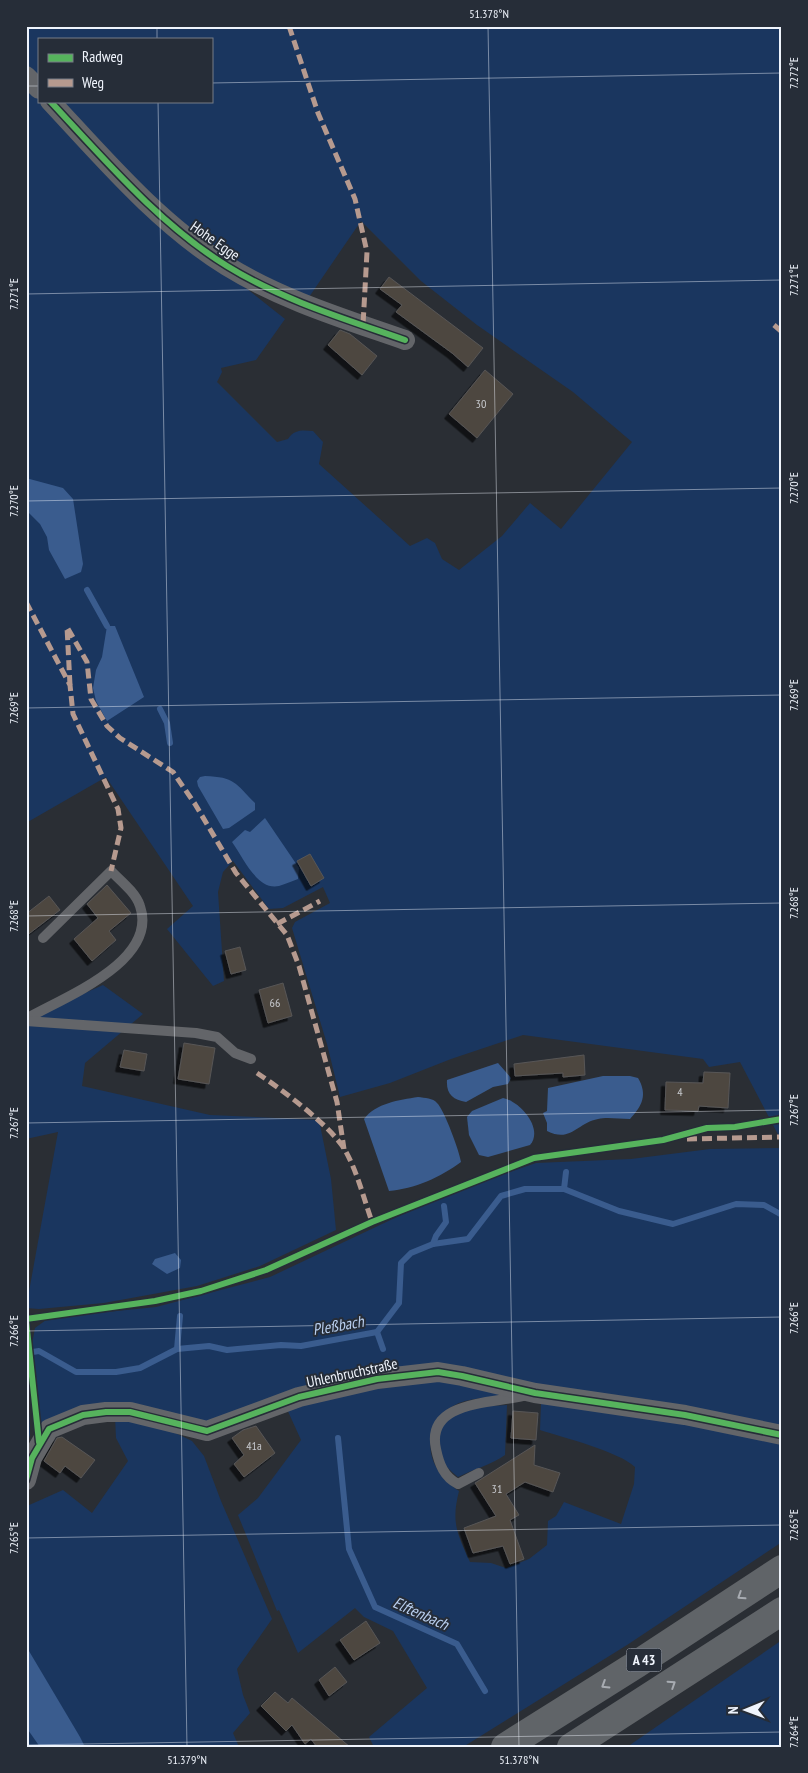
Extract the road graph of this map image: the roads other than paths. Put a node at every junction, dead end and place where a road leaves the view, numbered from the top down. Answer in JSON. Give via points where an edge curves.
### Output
{"nodes":[{"id":1,"x":26,"y":76,"type":"edge"},
{"id":2,"x":38,"y":88,"type":"edge"},
{"id":3,"x":51,"y":102,"type":"edge"},
{"id":4,"x":406,"y":340,"type":"dead end"},
{"id":5,"x":43,"y":938,"type":"dead end"},
{"id":6,"x":26,"y":1020,"type":"edge"},
{"id":7,"x":251,"y":1059,"type":"dead end"},
{"id":8,"x":535,"y":1393,"type":"junction"},
{"id":9,"x":782,"y":1435,"type":"edge"},
{"id":10,"x":479,"y":1473,"type":"dead end"},
{"id":11,"x":26,"y":1480,"type":"edge"},
{"id":12,"x":782,"y":1569,"type":"edge"},
{"id":13,"x":782,"y":1610,"type":"edge"},
{"id":14,"x":505,"y":1747,"type":"edge"},
{"id":15,"x":571,"y":1747,"type":"edge"}],
"edges":[{"from":1,"to":2,"type":"street"},
{"from":3,"to":4,"type":"street","name":"Hohe Egge","via":[[150,205],[191,242],[228,267],[312,307]]},
{"from":5,"to":6,"type":"lane","via":[[111,872],[140,906],[143,922],[140,933],[121,962],[94,984]]},
{"from":6,"to":7,"type":"lane","via":[[196,1033],[218,1037],[235,1053]]},
{"from":8,"to":9,"type":"street","name":"Uhlenbruchstraße","via":[[685,1415]]},
{"from":8,"to":10,"type":"lane","via":[[507,1401],[473,1404],[452,1411],[440,1423],[434,1440],[439,1465],[458,1484]]},
{"from":8,"to":11,"type":"street","name":"Uhlenbruchstraße","via":[[438,1372],[377,1379],[299,1397],[208,1431],[130,1412],[83,1415],[49,1429],[32,1458]]},
{"from":12,"to":14,"type":"highway","number":"A 43","one_way":true},
{"from":15,"to":13,"type":"highway","number":"A 43","one_way":true}]}
